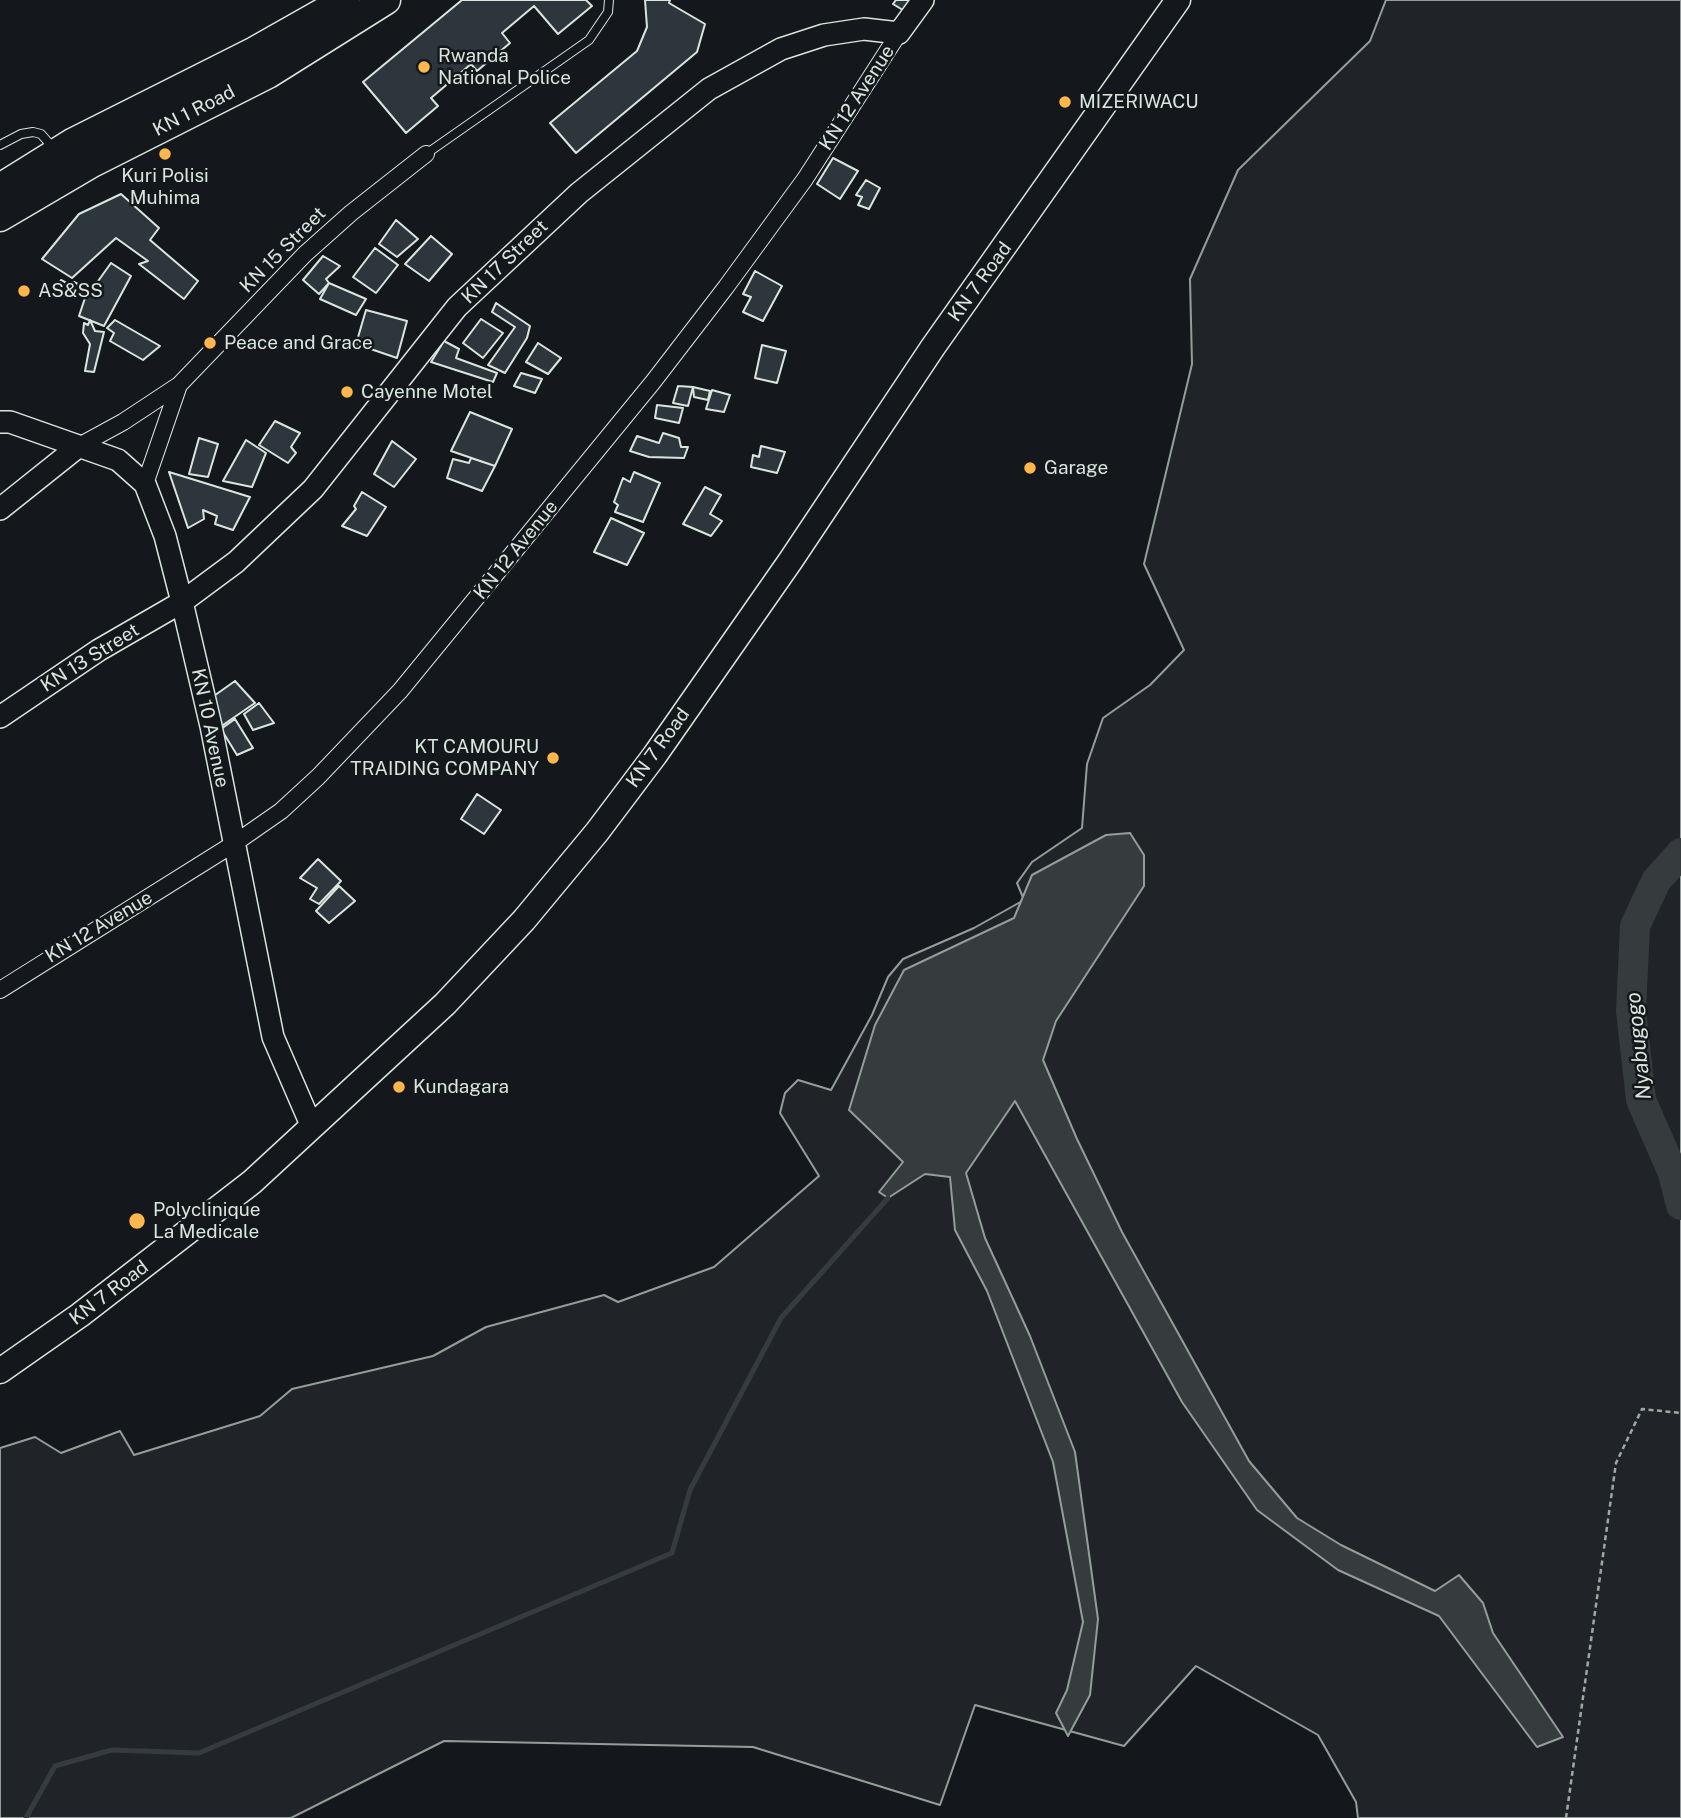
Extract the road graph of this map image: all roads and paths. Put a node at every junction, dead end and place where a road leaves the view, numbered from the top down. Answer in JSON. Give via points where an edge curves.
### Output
{"nodes":[{"id":1,"x":345,"y":0,"type":"edge"},
{"id":2,"x":386,"y":0,"type":"edge"},
{"id":3,"x":609,"y":0,"type":"edge"},
{"id":4,"x":923,"y":0,"type":"edge"},
{"id":5,"x":1178,"y":0,"type":"edge"},
{"id":6,"x":899,"y":33,"type":"junction"},
{"id":7,"x":0,"y":145,"type":"edge"},
{"id":8,"x":57,"y":152,"type":"junction"},
{"id":9,"x":426,"y":154,"type":"joint"},
{"id":10,"x":0,"y":188,"type":"edge"},
{"id":11,"x":0,"y":218,"type":"edge"},
{"id":12,"x":179,"y":385,"type":"junction"},
{"id":13,"x":0,"y":422,"type":"edge"},
{"id":14,"x":79,"y":446,"type":"junction"},
{"id":15,"x":145,"y":484,"type":"junction"},
{"id":16,"x":0,"y":509,"type":"edge"},
{"id":17,"x":182,"y":602,"type":"junction"},
{"id":18,"x":0,"y":717,"type":"edge"},
{"id":19,"x":235,"y":843,"type":"junction"},
{"id":20,"x":0,"y":990,"type":"edge"},
{"id":21,"x":312,"y":1127,"type":"junction"},
{"id":22,"x":0,"y":1371,"type":"edge"},
{"id":23,"x":1681,"y":1413,"type":"edge"},
{"id":24,"x":1566,"y":1818,"type":"edge"}],
"edges":[{"from":1,"to":8,"type":"highway","name":"KN 1 Road"},
{"from":2,"to":11,"type":"highway","name":"KN 1 Road","via":[[268,74],[92,163]]},
{"from":3,"to":9,"type":"lane","via":[[608,12],[589,40]]},
{"from":4,"to":6,"type":"street","name":"KN 12 Avenue"},
{"from":5,"to":21,"type":"main road","name":"KN 7 Road","via":[[933,347],[791,560],[597,831],[524,920],[445,1004]]},
{"from":6,"to":17,"type":"street","name":"KN 17 Street","via":[[864,29],[824,35],[782,49],[687,106],[519,246],[457,307],[313,489],[236,562]]},
{"from":6,"to":19,"type":"street","name":"KN 12 Avenue","via":[[805,179],[726,287],[474,603],[400,691],[318,777]]},
{"from":7,"to":8,"type":"lane","via":[[33,132],[41,134]]},
{"from":8,"to":10,"type":"highway","name":"KN 1 Road"},
{"from":9,"to":12,"type":"street","name":"KN 15 Street","via":[[305,254]]},
{"from":12,"to":14,"type":"street","name":"KN 15 Street"},
{"from":12,"to":15,"type":"street","name":"KN 15 Street"},
{"from":13,"to":14,"type":"street","name":"KN 10 Avenue"},
{"from":14,"to":15,"type":"street","name":"KN 10 Avenue","via":[[118,460]]},
{"from":14,"to":16,"type":"street"},
{"from":15,"to":17,"type":"street","name":"KN 10 Avenue","via":[[165,536]]},
{"from":17,"to":18,"type":"street","name":"KN 13 Street","via":[[99,650]]},
{"from":17,"to":19,"type":"street","name":"KN 10 Avenue"},
{"from":19,"to":20,"type":"street","name":"KN 12 Avenue"},
{"from":19,"to":21,"type":"street","name":"KN 10 Avenue","via":[[272,1037]]},
{"from":21,"to":22,"type":"main road","name":"KN 7 Road","via":[[209,1216]]},
{"from":23,"to":24,"type":"path","via":[[1642,1409],[1616,1463]]}]}
